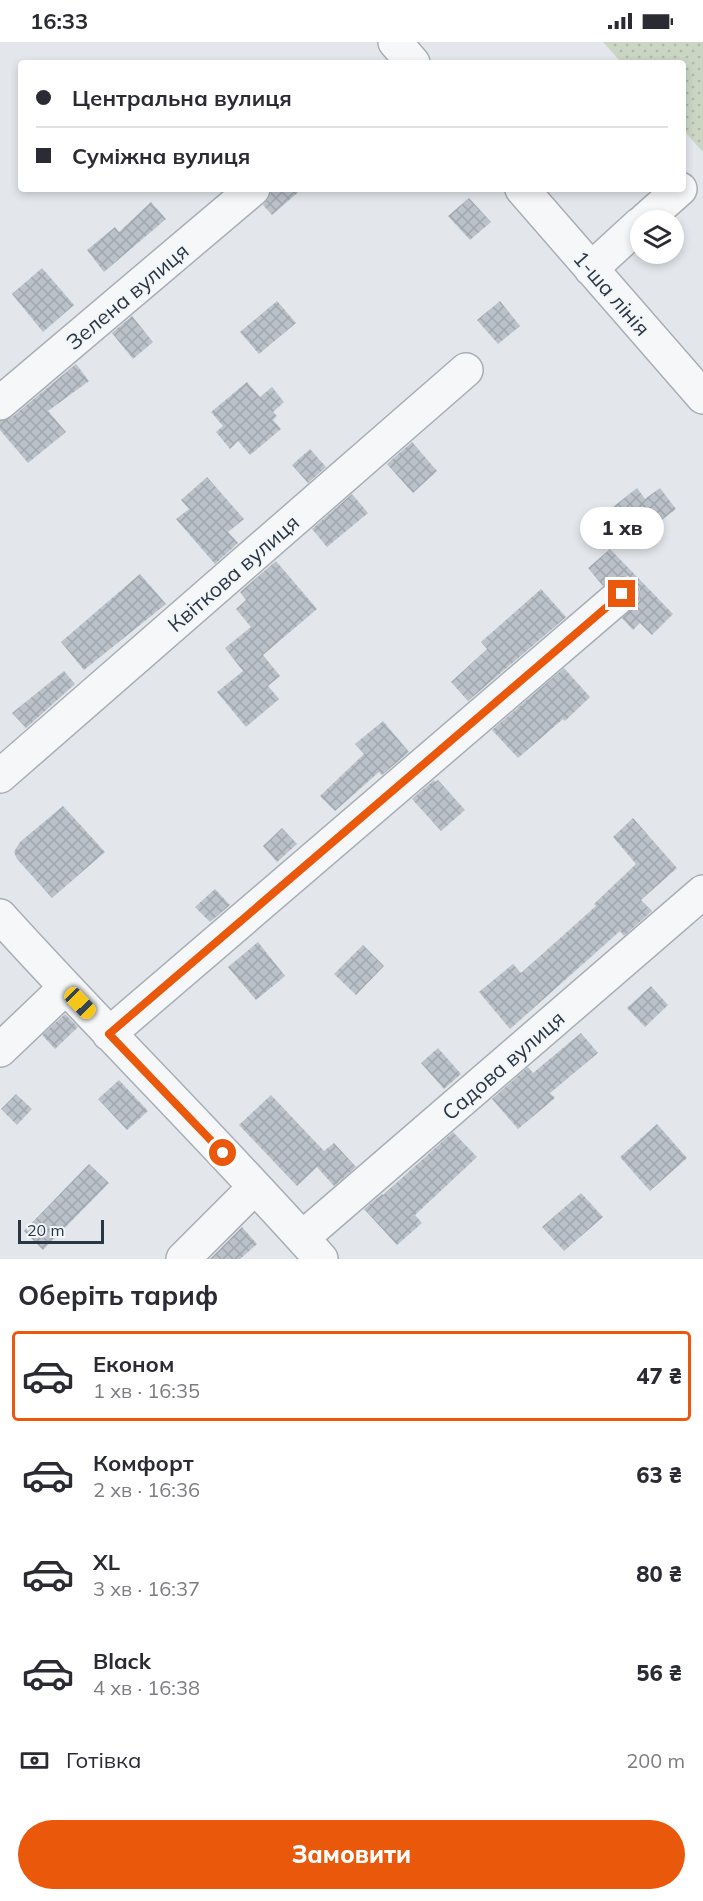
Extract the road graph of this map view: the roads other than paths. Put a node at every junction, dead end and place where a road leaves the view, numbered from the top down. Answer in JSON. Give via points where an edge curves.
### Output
{"nodes":[{"id":1,"x":395,"y":42,"type":"edge"},
{"id":2,"x":410,"y":60,"type":"edge"},
{"id":3,"x":249,"y":192,"type":"edge"},
{"id":4,"x":525,"y":192,"type":"edge"},
{"id":5,"x":677,"y":192,"type":"edge"},
{"id":6,"x":656,"y":210,"type":"edge"},
{"id":7,"x":630,"y":233,"type":"edge"},
{"id":8,"x":591,"y":268,"type":"junction"},
{"id":9,"x":466,"y":370,"type":"dead end"},
{"id":10,"x":703,"y":398,"type":"edge"},
{"id":11,"x":0,"y":403,"type":"edge"},
{"id":12,"x":622,"y":594,"type":"dead end"},
{"id":13,"x":0,"y":776,"type":"edge"},
{"id":14,"x":703,"y":892,"type":"edge"},
{"id":15,"x":0,"y":916,"type":"edge"},
{"id":16,"x":65,"y":988,"type":"junction"},
{"id":17,"x":109,"y":1034,"type":"junction"},
{"id":18,"x":0,"y":1050,"type":"edge"},
{"id":19,"x":255,"y":1187,"type":"junction"},
{"id":20,"x":312,"y":1248,"type":"edge"},
{"id":21,"x":183,"y":1259,"type":"edge"}],
"edges":[{"from":1,"to":2,"type":"street"},
{"from":3,"to":11,"type":"street","name":"Зелена вулиця"},
{"from":4,"to":8,"type":"street","name":"1-ша лінія"},
{"from":5,"to":6,"type":"street"},
{"from":7,"to":8,"type":"street"},
{"from":8,"to":10,"type":"street","name":"1-ша лінія"},
{"from":9,"to":13,"type":"street","name":"Квіткова вулиця"},
{"from":12,"to":17,"type":"street"},
{"from":14,"to":20,"type":"street","name":"Садова вулиця"},
{"from":15,"to":16,"type":"street"},
{"from":16,"to":17,"type":"street"},
{"from":16,"to":18,"type":"street"},
{"from":17,"to":19,"type":"street"},
{"from":19,"to":20,"type":"street"},
{"from":19,"to":21,"type":"street"}]}
